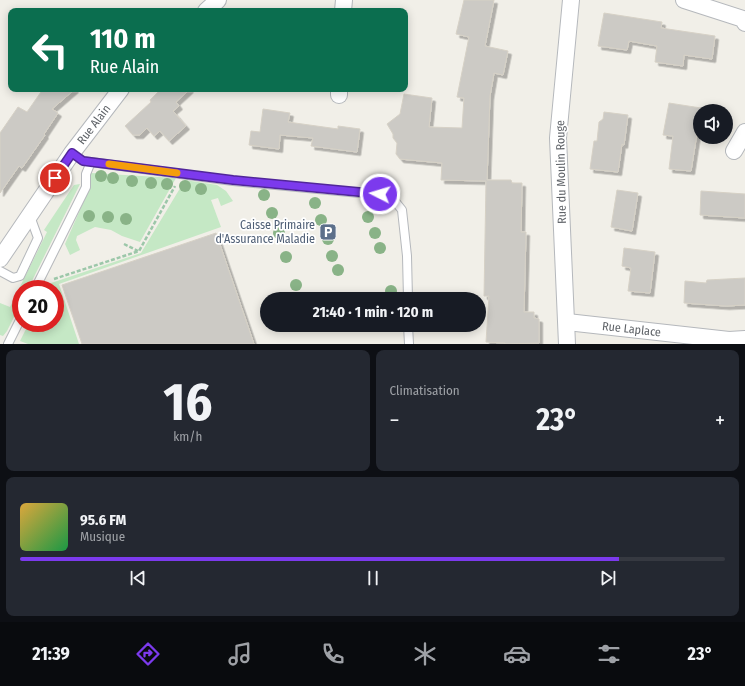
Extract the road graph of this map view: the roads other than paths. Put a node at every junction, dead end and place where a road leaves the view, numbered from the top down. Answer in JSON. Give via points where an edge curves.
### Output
{"nodes":[{"id":1,"x":218,"y":0,"type":"edge"},
{"id":2,"x":571,"y":0,"type":"edge"},
{"id":3,"x":684,"y":0,"type":"edge"},
{"id":4,"x":209,"y":8,"type":"edge"},
{"id":5,"x":745,"y":23,"type":"edge"},
{"id":6,"x":119,"y":92,"type":"edge"},
{"id":7,"x":745,"y":132,"type":"edge"},
{"id":8,"x":734,"y":151,"type":"dead end"},
{"id":9,"x":72,"y":153,"type":"junction"},
{"id":10,"x":91,"y":162,"type":"junction"},
{"id":11,"x":30,"y":216,"type":"junction"},
{"id":12,"x":0,"y":260,"type":"edge"},
{"id":13,"x":0,"y":271,"type":"edge"},
{"id":14,"x":40,"y":280,"type":"edge"},
{"id":15,"x":408,"y":292,"type":"edge"},
{"id":16,"x":567,"y":322,"type":"junction"},
{"id":17,"x":14,"y":332,"type":"edge"},
{"id":18,"x":408,"y":332,"type":"edge"},
{"id":19,"x":745,"y":339,"type":"edge"},
{"id":20,"x":8,"y":344,"type":"edge"},
{"id":21,"x":409,"y":344,"type":"edge"},
{"id":22,"x":567,"y":344,"type":"edge"}],
"edges":[{"from":1,"to":4,"type":"street"},
{"from":2,"to":16,"type":"street","name":"Rue du Moulin Rouge","via":[[558,138]]},
{"from":3,"to":5,"type":"street","via":[[743,19]]},
{"from":6,"to":9,"type":"street","name":"Rue Alain"},
{"from":7,"to":8,"type":"street"},
{"from":9,"to":10,"type":"lane","via":[[83,161]]},
{"from":9,"to":11,"type":"street","name":"Rue Alain"},
{"from":10,"to":14,"type":"lane","via":[[86,174],[86,187]]},
{"from":10,"to":15,"type":"lane","via":[[233,180],[380,194],[394,200],[402,210],[408,256]]},
{"from":11,"to":12,"type":"street","name":"Rue Alain"},
{"from":11,"to":13,"type":"lane","via":[[38,238],[20,276],[13,278]]},
{"from":16,"to":19,"type":"street","name":"Rue Laplace","via":[[729,340]]},
{"from":16,"to":22,"type":"street","name":"Rue du Moulin Rouge"},
{"from":17,"to":20,"type":"lane"},
{"from":18,"to":21,"type":"lane"}]}
